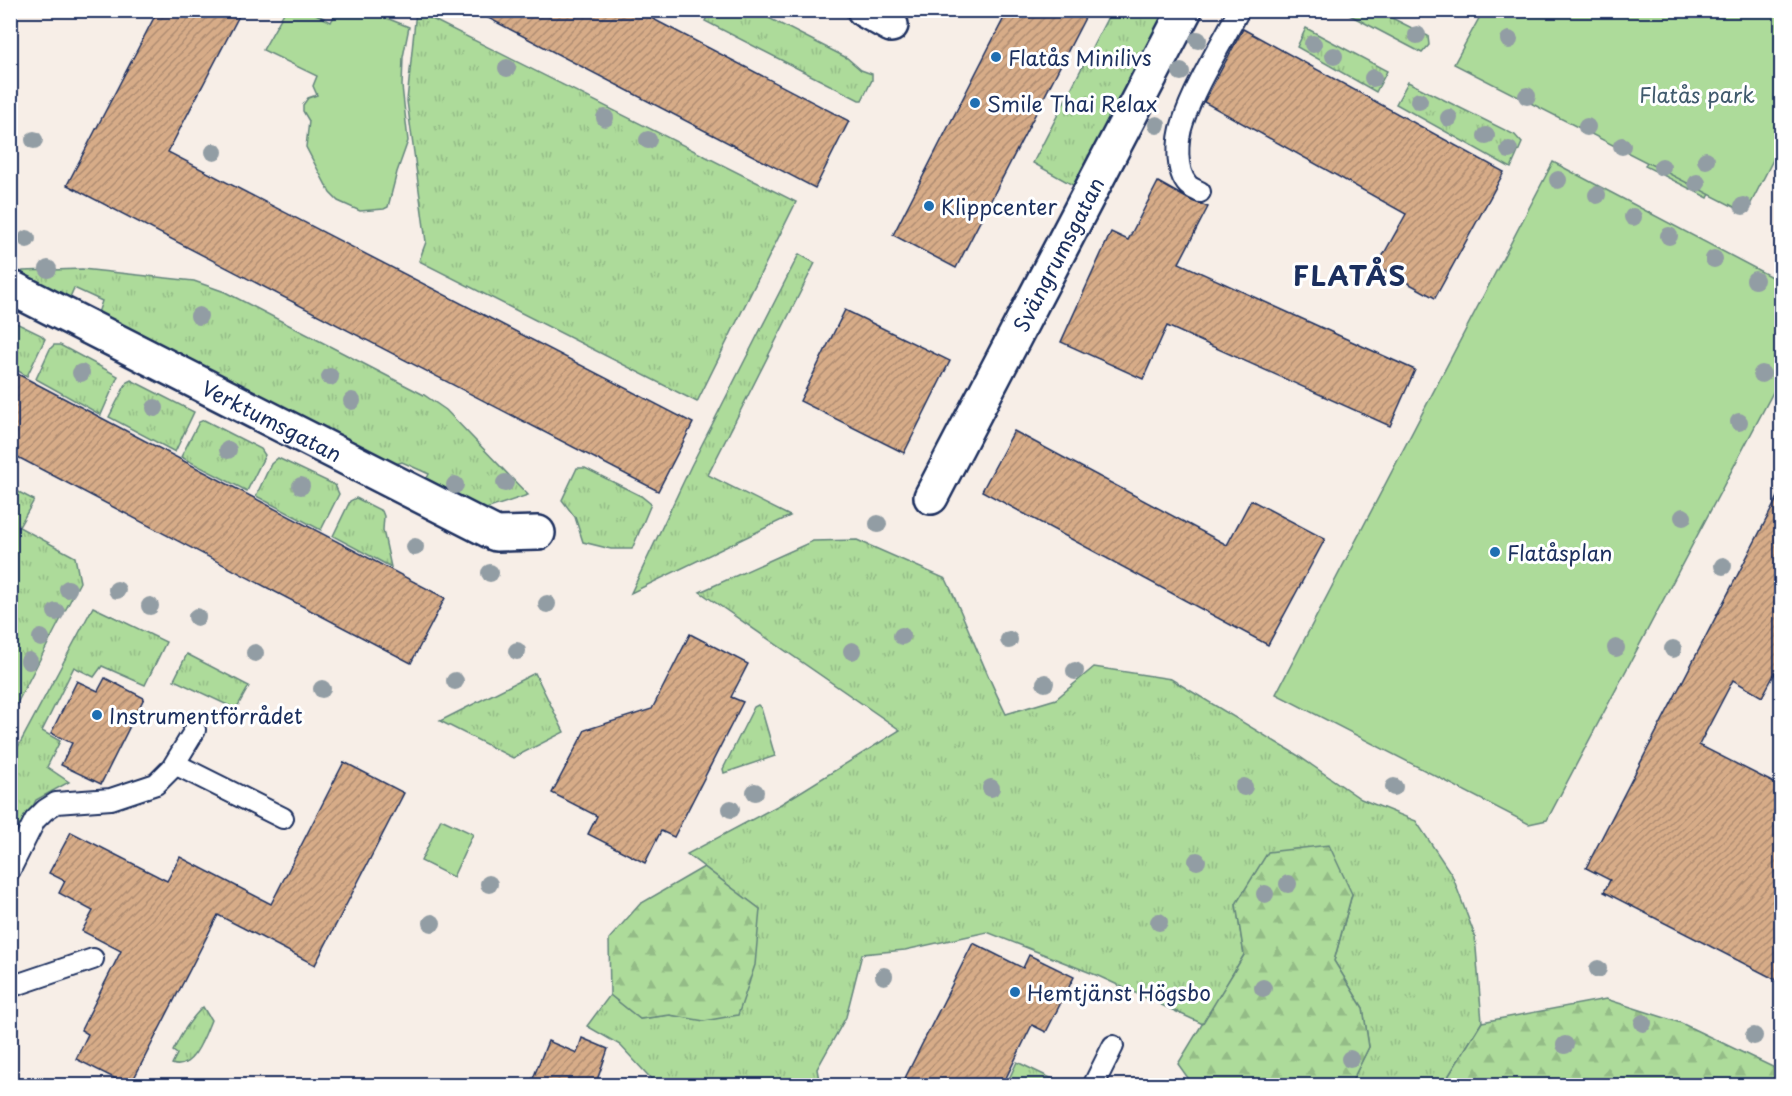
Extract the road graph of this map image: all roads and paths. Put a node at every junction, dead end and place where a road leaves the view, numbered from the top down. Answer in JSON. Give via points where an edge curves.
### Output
{"nodes":[{"id":1,"x":1185,"y":10,"type":"edge"},
{"id":2,"x":1239,"y":10,"type":"edge"},
{"id":3,"x":1200,"y":192,"type":"dead end"},
{"id":4,"x":10,"y":287,"type":"edge"},
{"id":5,"x":931,"y":497,"type":"dead end"},
{"id":6,"x":538,"y":533,"type":"dead end"},
{"id":7,"x":195,"y":730,"type":"dead end"},
{"id":8,"x":175,"y":764,"type":"junction"},
{"id":9,"x":283,"y":818,"type":"dead end"},
{"id":10,"x":10,"y":870,"type":"edge"},
{"id":11,"x":93,"y":959,"type":"dead end"},
{"id":12,"x":10,"y":987,"type":"edge"},
{"id":13,"x":1113,"y":1046,"type":"dead end"},
{"id":14,"x":1093,"y":1086,"type":"edge"}],
"edges":[{"from":1,"to":5,"type":"street","name":"Svängrumsgatan"},
{"from":2,"to":3,"type":"lane","via":[[1182,124],[1180,171],[1188,186]]},
{"from":4,"to":6,"type":"street","name":"Verktumsgatan","via":[[496,534]]},
{"from":7,"to":8,"type":"lane"},
{"from":8,"to":9,"type":"lane"},
{"from":8,"to":10,"type":"lane","via":[[156,783],[137,791],[111,799],[56,803],[45,810],[35,820]]},
{"from":11,"to":12,"type":"lane"},
{"from":13,"to":14,"type":"lane"}]}
